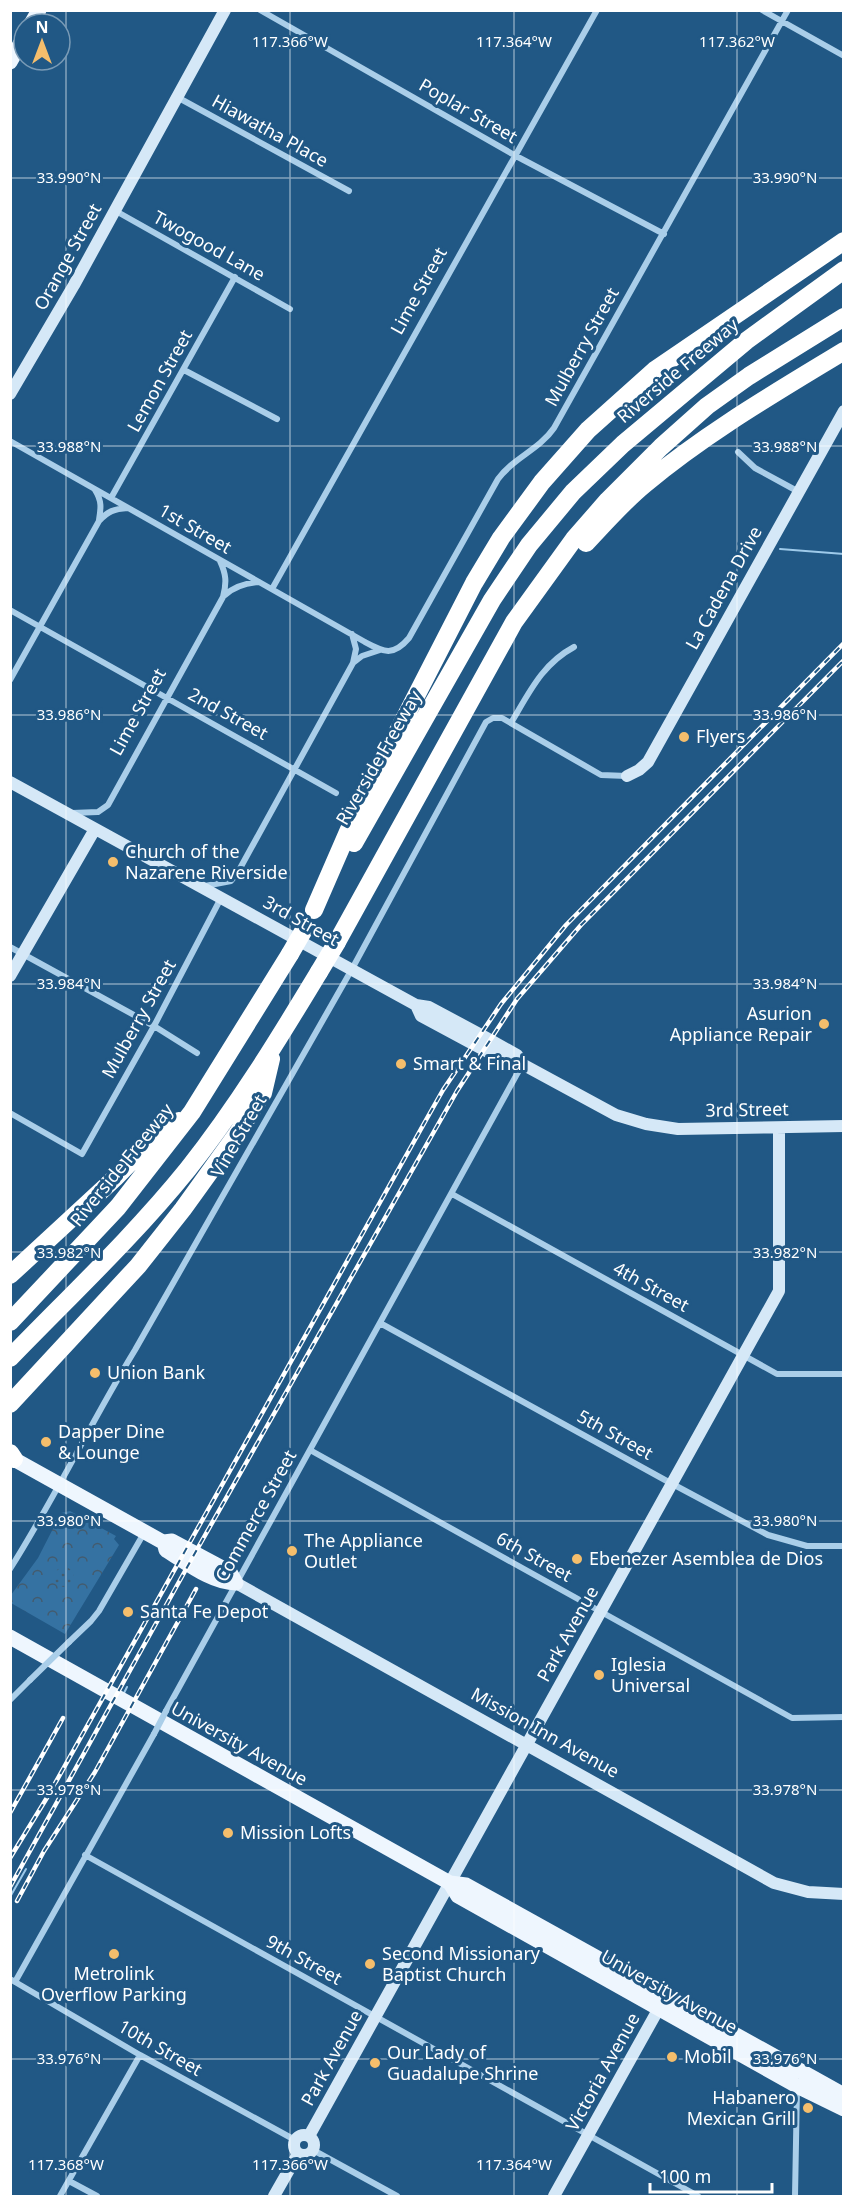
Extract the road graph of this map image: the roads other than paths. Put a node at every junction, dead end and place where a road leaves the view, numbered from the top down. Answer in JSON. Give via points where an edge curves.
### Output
{"nodes":[{"id":1,"x":225,"y":10,"type":"edge"},
{"id":2,"x":260,"y":10,"type":"edge"},
{"id":3,"x":597,"y":10,"type":"edge"},
{"id":4,"x":762,"y":10,"type":"edge"},
{"id":5,"x":788,"y":10,"type":"edge"},
{"id":6,"x":782,"y":22,"type":"junction"},
{"id":7,"x":843,"y":56,"type":"edge"},
{"id":8,"x":177,"y":97,"type":"junction"},
{"id":9,"x":516,"y":156,"type":"junction"},
{"id":10,"x":349,"y":191,"type":"dead end"},
{"id":11,"x":114,"y":210,"type":"junction"},
{"id":12,"x":664,"y":234,"type":"junction"},
{"id":13,"x":843,"y":241,"type":"edge"},
{"id":14,"x":843,"y":257,"type":"edge"},
{"id":15,"x":843,"y":270,"type":"edge"},
{"id":16,"x":235,"y":277,"type":"junction"},
{"id":17,"x":290,"y":309,"type":"dead end"},
{"id":18,"x":843,"y":317,"type":"edge"},
{"id":19,"x":769,"y":323,"type":"junction"},
{"id":20,"x":843,"y":351,"type":"edge"},
{"id":21,"x":184,"y":370,"type":"junction"},
{"id":22,"x":10,"y":394,"type":"edge"},
{"id":23,"x":843,"y":411,"type":"edge"},
{"id":24,"x":277,"y":419,"type":"dead end"},
{"id":25,"x":10,"y":441,"type":"edge"},
{"id":26,"x":738,"y":453,"type":"dead end"},
{"id":27,"x":94,"y":489,"type":"junction"},
{"id":28,"x":800,"y":492,"type":"junction"},
{"id":29,"x":111,"y":498,"type":"junction"},
{"id":30,"x":128,"y":508,"type":"junction"},
{"id":31,"x":99,"y":521,"type":"junction"},
{"id":32,"x":219,"y":560,"type":"junction"},
{"id":33,"x":260,"y":582,"type":"junction"},
{"id":34,"x":272,"y":589,"type":"junction"},
{"id":35,"x":223,"y":597,"type":"junction"},
{"id":36,"x":10,"y":610,"type":"edge"},
{"id":37,"x":514,"y":622,"type":"junction"},
{"id":38,"x":40,"y":627,"type":"junction"},
{"id":39,"x":352,"y":634,"type":"junction"},
{"id":40,"x":573,"y":647,"type":"dead end"},
{"id":41,"x":381,"y":650,"type":"junction"},
{"id":42,"x":353,"y":663,"type":"junction"},
{"id":43,"x":10,"y":680,"type":"edge"},
{"id":44,"x":166,"y":698,"type":"junction"},
{"id":45,"x":511,"y":723,"type":"junction"},
{"id":46,"x":294,"y":768,"type":"junction"},
{"id":47,"x":627,"y":776,"type":"joint"},
{"id":48,"x":10,"y":782,"type":"edge"},
{"id":49,"x":336,"y":793,"type":"dead end"},
{"id":50,"x":66,"y":813,"type":"junction"},
{"id":51,"x":95,"y":829,"type":"junction"},
{"id":52,"x":201,"y":887,"type":"junction"},
{"id":53,"x":221,"y":898,"type":"junction"},
{"id":54,"x":314,"y":910,"type":"junction"},
{"id":55,"x":10,"y":947,"type":"edge"},
{"id":56,"x":23,"y":954,"type":"junction"},
{"id":57,"x":352,"y":969,"type":"junction"},
{"id":58,"x":10,"y":976,"type":"edge"},
{"id":59,"x":154,"y":1026,"type":"junction"},
{"id":60,"x":274,"y":1046,"type":"junction"},
{"id":61,"x":197,"y":1053,"type":"dead end"},
{"id":62,"x":522,"y":1064,"type":"junction"},
{"id":63,"x":192,"y":1112,"type":"junction"},
{"id":64,"x":10,"y":1113,"type":"edge"},
{"id":65,"x":843,"y":1126,"type":"edge"},
{"id":66,"x":779,"y":1128,"type":"junction"},
{"id":67,"x":452,"y":1194,"type":"junction"},
{"id":68,"x":10,"y":1275,"type":"edge"},
{"id":69,"x":10,"y":1322,"type":"edge"},
{"id":70,"x":380,"y":1323,"type":"junction"},
{"id":71,"x":744,"y":1356,"type":"junction"},
{"id":72,"x":10,"y":1359,"type":"edge"},
{"id":73,"x":843,"y":1374,"type":"edge"},
{"id":74,"x":11,"y":1404,"type":"edge"},
{"id":75,"x":310,"y":1450,"type":"junction"},
{"id":76,"x":12,"y":1457,"type":"edge"},
{"id":77,"x":60,"y":1484,"type":"junction"},
{"id":78,"x":672,"y":1484,"type":"junction"},
{"id":79,"x":144,"y":1532,"type":"junction"},
{"id":80,"x":843,"y":1546,"type":"edge"},
{"id":81,"x":10,"y":1569,"type":"edge"},
{"id":82,"x":236,"y":1583,"type":"junction"},
{"id":83,"x":601,"y":1612,"type":"junction"},
{"id":84,"x":10,"y":1637,"type":"edge"},
{"id":85,"x":11,"y":1697,"type":"edge"},
{"id":86,"x":843,"y":1717,"type":"edge"},
{"id":87,"x":526,"y":1745,"type":"junction"},
{"id":88,"x":85,"y":1855,"type":"junction"},
{"id":89,"x":450,"y":1883,"type":"junction"},
{"id":90,"x":843,"y":1894,"type":"edge"},
{"id":91,"x":13,"y":1980,"type":"edge"},
{"id":92,"x":662,"y":2002,"type":"junction"},
{"id":93,"x":376,"y":2016,"type":"junction"},
{"id":94,"x":140,"y":2055,"type":"junction"},
{"id":95,"x":800,"y":2080,"type":"junction"},
{"id":96,"x":843,"y":2095,"type":"edge"},
{"id":97,"x":843,"y":2109,"type":"edge"},
{"id":98,"x":309,"y":2136,"type":"junction"},
{"id":99,"x":588,"y":2136,"type":"junction"},
{"id":100,"x":295,"y":2140,"type":"junction"},
{"id":101,"x":313,"y":2150,"type":"junction"},
{"id":102,"x":298,"y":2154,"type":"junction"},
{"id":103,"x":69,"y":2181,"type":"junction"},
{"id":104,"x":60,"y":2196,"type":"edge"},
{"id":105,"x":97,"y":2196,"type":"edge"},
{"id":106,"x":274,"y":2196,"type":"edge"},
{"id":107,"x":397,"y":2196,"type":"edge"},
{"id":108,"x":554,"y":2196,"type":"edge"},
{"id":109,"x":698,"y":2196,"type":"edge"},
{"id":110,"x":795,"y":2196,"type":"edge"}],
"edges":[{"from":1,"to":8,"type":"street","name":"Orange Street"},
{"from":2,"to":9,"type":"street","name":"Poplar Street"},
{"from":3,"to":9,"type":"street","name":"Lime Street"},
{"from":4,"to":6,"type":"street"},
{"from":5,"to":6,"type":"street","name":"Mulberry Street"},
{"from":6,"to":7,"type":"street"},
{"from":6,"to":12,"type":"street","name":"Mulberry Street"},
{"from":8,"to":10,"type":"street","name":"Hiawatha Place"},
{"from":8,"to":11,"type":"street","name":"Orange Street"},
{"from":9,"to":12,"type":"street","name":"Poplar Street"},
{"from":9,"to":34,"type":"street","name":"Lime Street"},
{"from":11,"to":16,"type":"street","name":"Twogood Lane"},
{"from":11,"to":22,"type":"street","name":"Orange Street"},
{"from":12,"to":41,"type":"street","name":"Mulberry Street","via":[[554,428],[538,446],[511,463],[498,479],[409,638],[394,651]]},
{"from":13,"to":54,"type":"highway","via":[[655,370],[569,450],[516,516],[483,567],[357,811]]},
{"from":14,"to":19,"type":"highway"},
{"from":15,"to":19,"type":"highway","name":"Riverside Freeway"},
{"from":16,"to":17,"type":"street","name":"Twogood Lane"},
{"from":16,"to":21,"type":"street","name":"Lemon Street"},
{"from":18,"to":37,"type":"highway","via":[[707,406],[661,447],[574,539]]},
{"from":19,"to":54,"type":"highway","name":"Riverside Freeway","via":[[623,444],[573,492],[529,545],[492,600]]},
{"from":20,"to":37,"type":"highway","via":[[712,433],[643,486]]},
{"from":21,"to":24,"type":"street"},
{"from":21,"to":29,"type":"street","name":"Lemon Street"},
{"from":23,"to":28,"type":"street","name":"La Cadena Drive"},
{"from":25,"to":27,"type":"street","name":"1st Street"},
{"from":26,"to":28,"type":"street","via":[[755,468]]},
{"from":27,"to":29,"type":"street","name":"1st Street"},
{"from":27,"to":31,"type":"street","via":[[100,498]]},
{"from":28,"to":47,"type":"street","name":"La Cadena Drive","via":[[648,762]]},
{"from":29,"to":30,"type":"street","name":"1st Street"},
{"from":30,"to":31,"type":"street","via":[[107,512]]},
{"from":30,"to":32,"type":"street","name":"1st Street"},
{"from":31,"to":38,"type":"street"},
{"from":32,"to":33,"type":"street","name":"1st Street"},
{"from":32,"to":35,"type":"street","via":[[226,573]]},
{"from":33,"to":34,"type":"street","name":"1st Street"},
{"from":33,"to":35,"type":"street","via":[[231,589]]},
{"from":34,"to":39,"type":"street","name":"1st Street"},
{"from":35,"to":44,"type":"street","name":"Lime Street"},
{"from":36,"to":38,"type":"street","name":"2nd Street"},
{"from":37,"to":60,"type":"highway","bridge":true,"via":[[337,942]]},
{"from":38,"to":43,"type":"street"},
{"from":38,"to":44,"type":"street","name":"2nd Street"},
{"from":39,"to":41,"type":"street","name":"1st Street"},
{"from":39,"to":42,"type":"street","via":[[356,649]]},
{"from":40,"to":45,"type":"street","via":[[543,670]]},
{"from":41,"to":42,"type":"street","name":"Mulberry Street"},
{"from":42,"to":46,"type":"street"},
{"from":44,"to":46,"type":"street","name":"2nd Street"},
{"from":44,"to":50,"type":"street","name":"Lime Street","via":[[108,805],[98,812]]},
{"from":45,"to":47,"type":"street","via":[[601,775]]},
{"from":45,"to":57,"type":"street","name":"Vine Street","via":[[502,718],[486,722]]},
{"from":46,"to":49,"type":"street","name":"2nd Street"},
{"from":46,"to":52,"type":"street","via":[[231,881]]},
{"from":48,"to":50,"type":"street","name":"3rd Street"},
{"from":50,"to":51,"type":"street","name":"3rd Street"},
{"from":51,"to":52,"type":"street","name":"3rd Street"},
{"from":51,"to":56,"type":"street"},
{"from":52,"to":53,"type":"street","name":"3rd Street"},
{"from":53,"to":57,"type":"street","name":"3rd Street"},
{"from":53,"to":59,"type":"street","name":"Mulberry Street"},
{"from":54,"to":63,"type":"highway","name":"Riverside Freeway","bridge":true},
{"from":55,"to":56,"type":"street"},
{"from":56,"to":58,"type":"street"},
{"from":56,"to":59,"type":"street"},
{"from":57,"to":62,"type":"street","name":"3rd Street","via":[[416,1005],[429,1007],[485,1036],[517,1055]]},
{"from":57,"to":77,"type":"street","name":"Vine Street"},
{"from":59,"to":61,"type":"street"},
{"from":59,"to":64,"type":"street","name":"Mulberry Street","via":[[82,1154]]},
{"from":60,"to":72,"type":"highway","via":[[187,1169],[128,1237]]},
{"from":60,"to":74,"type":"highway","via":[[263,1093],[183,1209],[138,1266]]},
{"from":62,"to":66,"type":"street","name":"3rd Street","via":[[616,1115],[646,1124],[678,1129]]},
{"from":62,"to":67,"type":"street","name":"Commerce Street"},
{"from":63,"to":68,"type":"highway","via":[[154,1138]]},
{"from":63,"to":69,"type":"highway","name":"Riverside Freeway","via":[[118,1207]]},
{"from":65,"to":66,"type":"street","name":"3rd Street"},
{"from":66,"to":71,"type":"street","name":"Park Avenue","via":[[779,1291]]},
{"from":67,"to":70,"type":"street","name":"Commerce Street"},
{"from":67,"to":71,"type":"street","name":"4th Street"},
{"from":70,"to":75,"type":"street","name":"Commerce Street"},
{"from":70,"to":78,"type":"street","name":"5th Street"},
{"from":71,"to":73,"type":"street","name":"4th Street","via":[[777,1374]]},
{"from":71,"to":78,"type":"street","name":"Park Avenue"},
{"from":75,"to":82,"type":"street","name":"Commerce Street"},
{"from":75,"to":83,"type":"street","name":"6th Street"},
{"from":76,"to":77,"type":"main road","name":"Mission Inn Avenue"},
{"from":77,"to":79,"type":"main road","name":"Mission Inn Avenue"},
{"from":77,"to":81,"type":"street","name":"Vine Street"},
{"from":78,"to":80,"type":"street","name":"5th Street","via":[[768,1535],[807,1546]]},
{"from":78,"to":83,"type":"street","name":"Park Avenue"},
{"from":79,"to":82,"type":"main road","name":"Mission Inn Avenue","via":[[164,1542],[172,1541],[230,1572]]},
{"from":79,"to":85,"type":"street","bridge":true,"via":[[92,1621]]},
{"from":82,"to":87,"type":"street","name":"Mission Inn Avenue"},
{"from":82,"to":88,"type":"street","name":"Commerce Street","bridge":true},
{"from":83,"to":86,"type":"street","name":"6th Street","via":[[792,1718]]},
{"from":83,"to":87,"type":"street","name":"Park Avenue"},
{"from":84,"to":89,"type":"main road","name":"University Avenue"},
{"from":87,"to":89,"type":"street","name":"Park Avenue"},
{"from":87,"to":90,"type":"street","name":"Mission Inn Avenue","via":[[774,1882],[808,1892]]},
{"from":88,"to":91,"type":"street","name":"Commerce Street"},
{"from":88,"to":93,"type":"street","name":"9th Street"},
{"from":89,"to":92,"type":"main road","name":"University Avenue","via":[[458,1896]]},
{"from":89,"to":93,"type":"street","name":"Park Avenue"},
{"from":91,"to":94,"type":"street","name":"10th Street"},
{"from":92,"to":95,"type":"main road","name":"University Avenue"},
{"from":92,"to":99,"type":"street","name":"Victoria Avenue"},
{"from":93,"to":98,"type":"street","name":"Park Avenue"},
{"from":93,"to":99,"type":"street","name":"9th Street"},
{"from":94,"to":100,"type":"street","name":"10th Street"},
{"from":94,"to":103,"type":"street"},
{"from":95,"to":96,"type":"main road","name":"University Avenue"},
{"from":95,"to":97,"type":"main road","name":"University Avenue"},
{"from":95,"to":110,"type":"street"},
{"from":98,"to":100,"type":"street"},
{"from":98,"to":101,"type":"street"},
{"from":99,"to":108,"type":"street","name":"Victoria Avenue"},
{"from":99,"to":109,"type":"street","name":"9th Street"},
{"from":100,"to":102,"type":"street"},
{"from":101,"to":102,"type":"street"},
{"from":101,"to":107,"type":"street"},
{"from":102,"to":106,"type":"street"},
{"from":103,"to":104,"type":"street"},
{"from":103,"to":105,"type":"street"}]}
